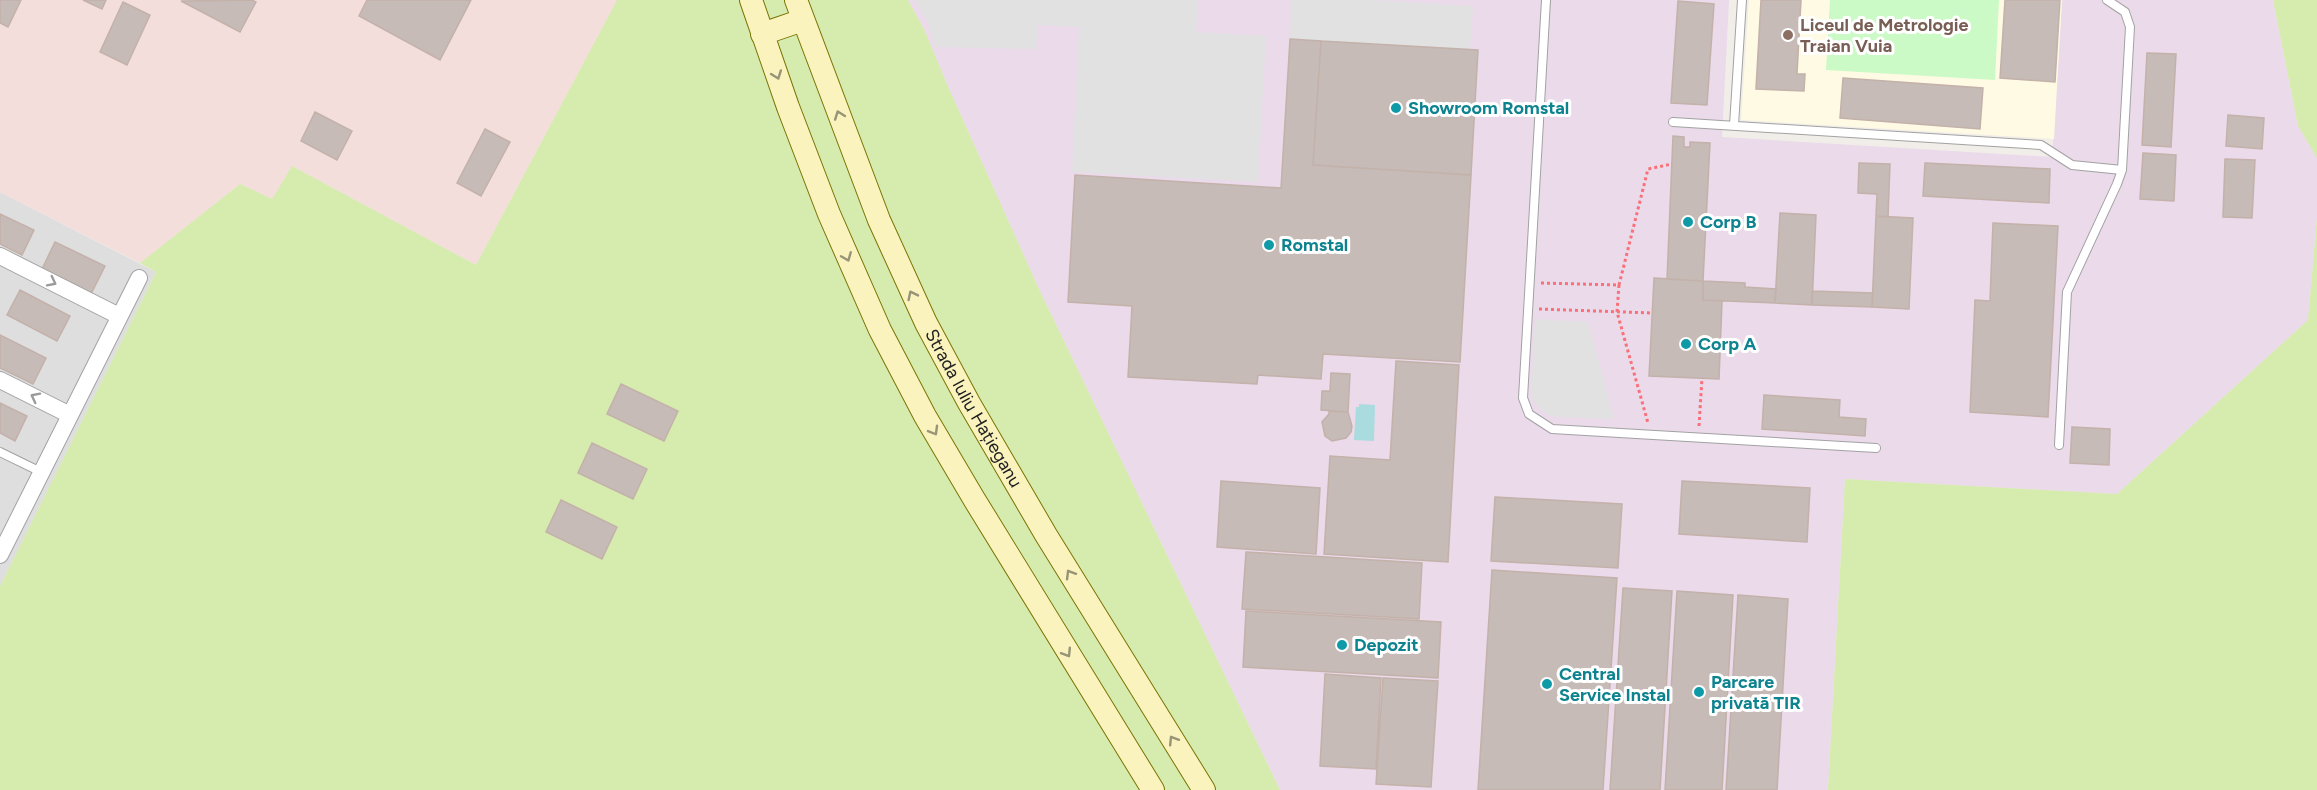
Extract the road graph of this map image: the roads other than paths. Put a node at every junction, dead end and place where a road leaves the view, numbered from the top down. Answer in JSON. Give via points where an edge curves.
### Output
{"nodes":[{"id":1,"x":751,"y":0,"type":"edge"},
{"id":2,"x":1546,"y":0,"type":"edge"},
{"id":3,"x":1742,"y":0,"type":"edge"},
{"id":4,"x":2107,"y":0,"type":"edge"},
{"id":5,"x":800,"y":10,"type":"edge"},
{"id":6,"x":762,"y":34,"type":"junction"},
{"id":7,"x":1672,"y":122,"type":"dead end"},
{"id":8,"x":1734,"y":125,"type":"junction"},
{"id":9,"x":2122,"y":170,"type":"junction"},
{"id":10,"x":0,"y":256,"type":"edge"},
{"id":11,"x":139,"y":278,"type":"dead end"},
{"id":12,"x":120,"y":316,"type":"junction"},
{"id":13,"x":0,"y":380,"type":"edge"},
{"id":14,"x":70,"y":415,"type":"junction"},
{"id":15,"x":2059,"y":445,"type":"dead end"},
{"id":16,"x":1876,"y":448,"type":"dead end"},
{"id":17,"x":0,"y":452,"type":"edge"},
{"id":18,"x":41,"y":472,"type":"junction"},
{"id":19,"x":0,"y":555,"type":"edge"},
{"id":20,"x":1153,"y":790,"type":"edge"},
{"id":21,"x":1204,"y":790,"type":"edge"}],
"edges":[{"from":1,"to":6,"type":"main road"},
{"from":2,"to":16,"type":"lane","via":[[1524,398],[1529,414],[1552,429]]},
{"from":3,"to":8,"type":"lane"},
{"from":4,"to":9,"type":"lane","via":[[2125,12],[2130,27]]},
{"from":5,"to":6,"type":"main road"},
{"from":21,"to":5,"type":"main road","name":"Strada Iuliu Hațieganu","one_way":true,"via":[[1046,535],[937,343],[879,220]]},
{"from":6,"to":20,"type":"main road","one_way":true,"via":[[851,267],[901,370],[1037,605]]},
{"from":7,"to":8,"type":"lane"},
{"from":8,"to":9,"type":"lane","via":[[2041,145],[2072,165]]},
{"from":9,"to":15,"type":"lane","via":[[2067,292]]},
{"from":10,"to":12,"type":"street","one_way":true},
{"from":11,"to":12,"type":"street"},
{"from":12,"to":14,"type":"street"},
{"from":14,"to":13,"type":"street","one_way":true},
{"from":14,"to":18,"type":"street"},
{"from":17,"to":18,"type":"lane"},
{"from":18,"to":19,"type":"street"}]}
